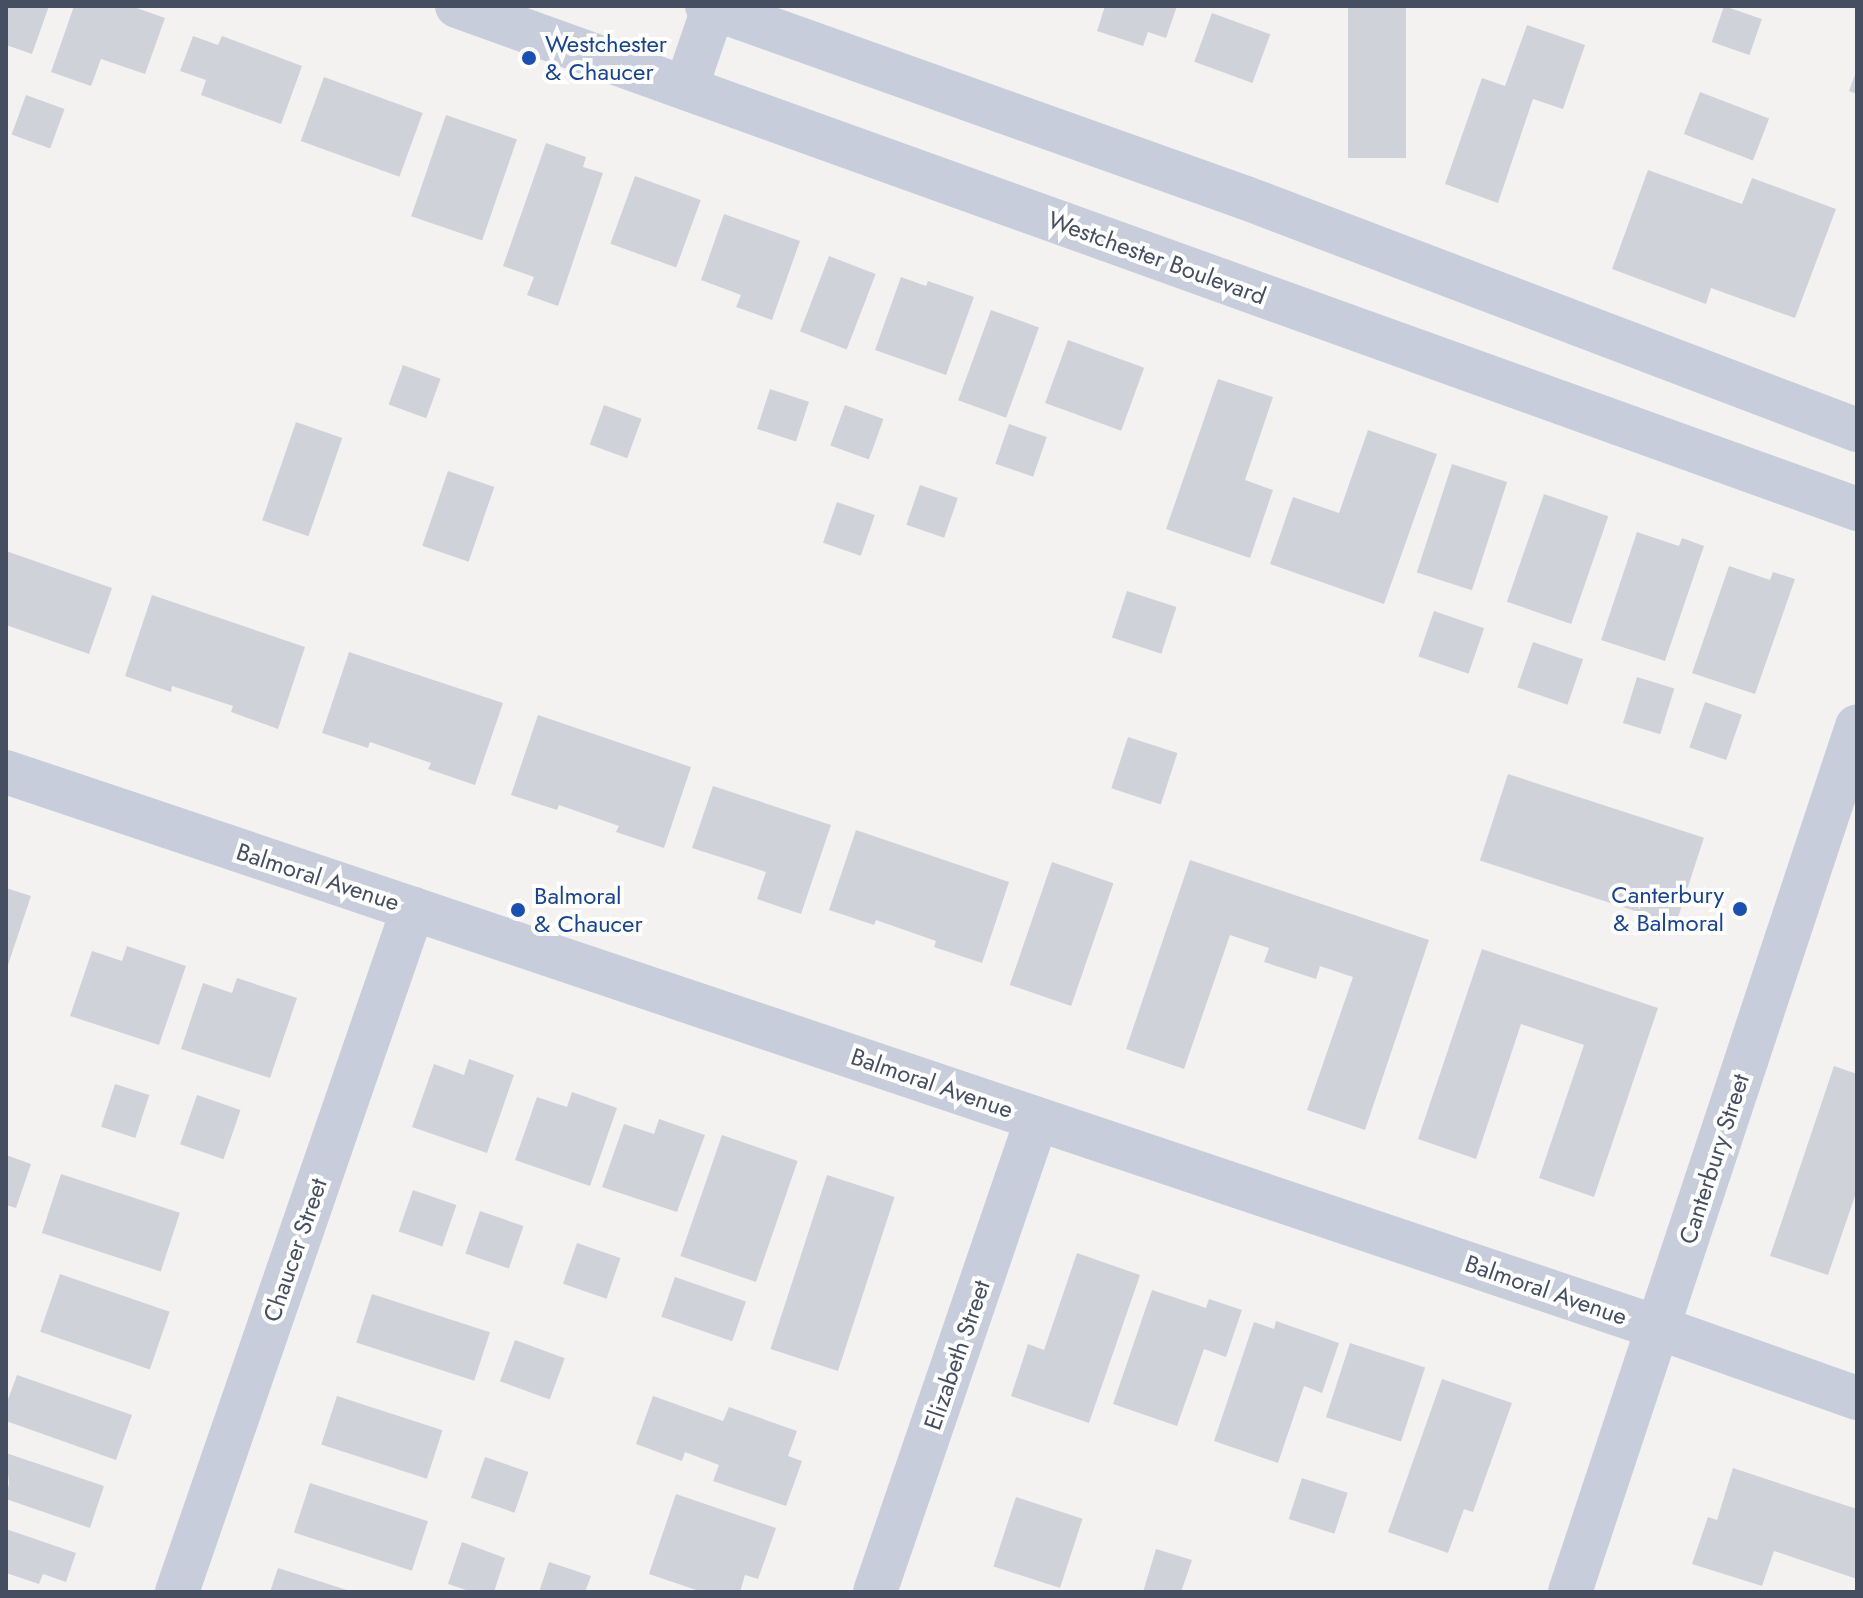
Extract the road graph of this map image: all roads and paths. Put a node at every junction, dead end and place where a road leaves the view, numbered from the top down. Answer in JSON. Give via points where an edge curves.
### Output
{"nodes":[{"id":1,"x":457,"y":6,"type":"edge"},
{"id":2,"x":712,"y":7,"type":"edge"},
{"id":3,"x":686,"y":88,"type":"junction"},
{"id":4,"x":1857,"y":430,"type":"edge"},
{"id":5,"x":1857,"y":509,"type":"edge"},
{"id":6,"x":1857,"y":726,"type":"edge"},
{"id":7,"x":6,"y":772,"type":"edge"},
{"id":8,"x":413,"y":909,"type":"junction"},
{"id":9,"x":1037,"y":1119,"type":"junction"},
{"id":10,"x":1659,"y":1328,"type":"junction"},
{"id":11,"x":1857,"y":1398,"type":"edge"},
{"id":12,"x":177,"y":1592,"type":"edge"},
{"id":13,"x":875,"y":1592,"type":"edge"},
{"id":14,"x":1570,"y":1592,"type":"edge"}],
"edges":[{"from":1,"to":3,"type":"street","name":"Westchester Boulevard"},
{"from":2,"to":3,"type":"street"},
{"from":2,"to":4,"type":"street","via":[[1246,198]]},
{"from":3,"to":5,"type":"street","name":"Westchester Boulevard"},
{"from":6,"to":10,"type":"street","name":"Canterbury Street"},
{"from":7,"to":8,"type":"street","name":"Balmoral Avenue"},
{"from":8,"to":9,"type":"street","name":"Balmoral Avenue"},
{"from":8,"to":12,"type":"street","name":"Chaucer Street"},
{"from":9,"to":10,"type":"street","name":"Balmoral Avenue"},
{"from":9,"to":13,"type":"street","name":"Elizabeth Street"},
{"from":10,"to":11,"type":"street","name":"Balmoral Avenue"},
{"from":10,"to":14,"type":"street","name":"Canterbury Street"}]}
